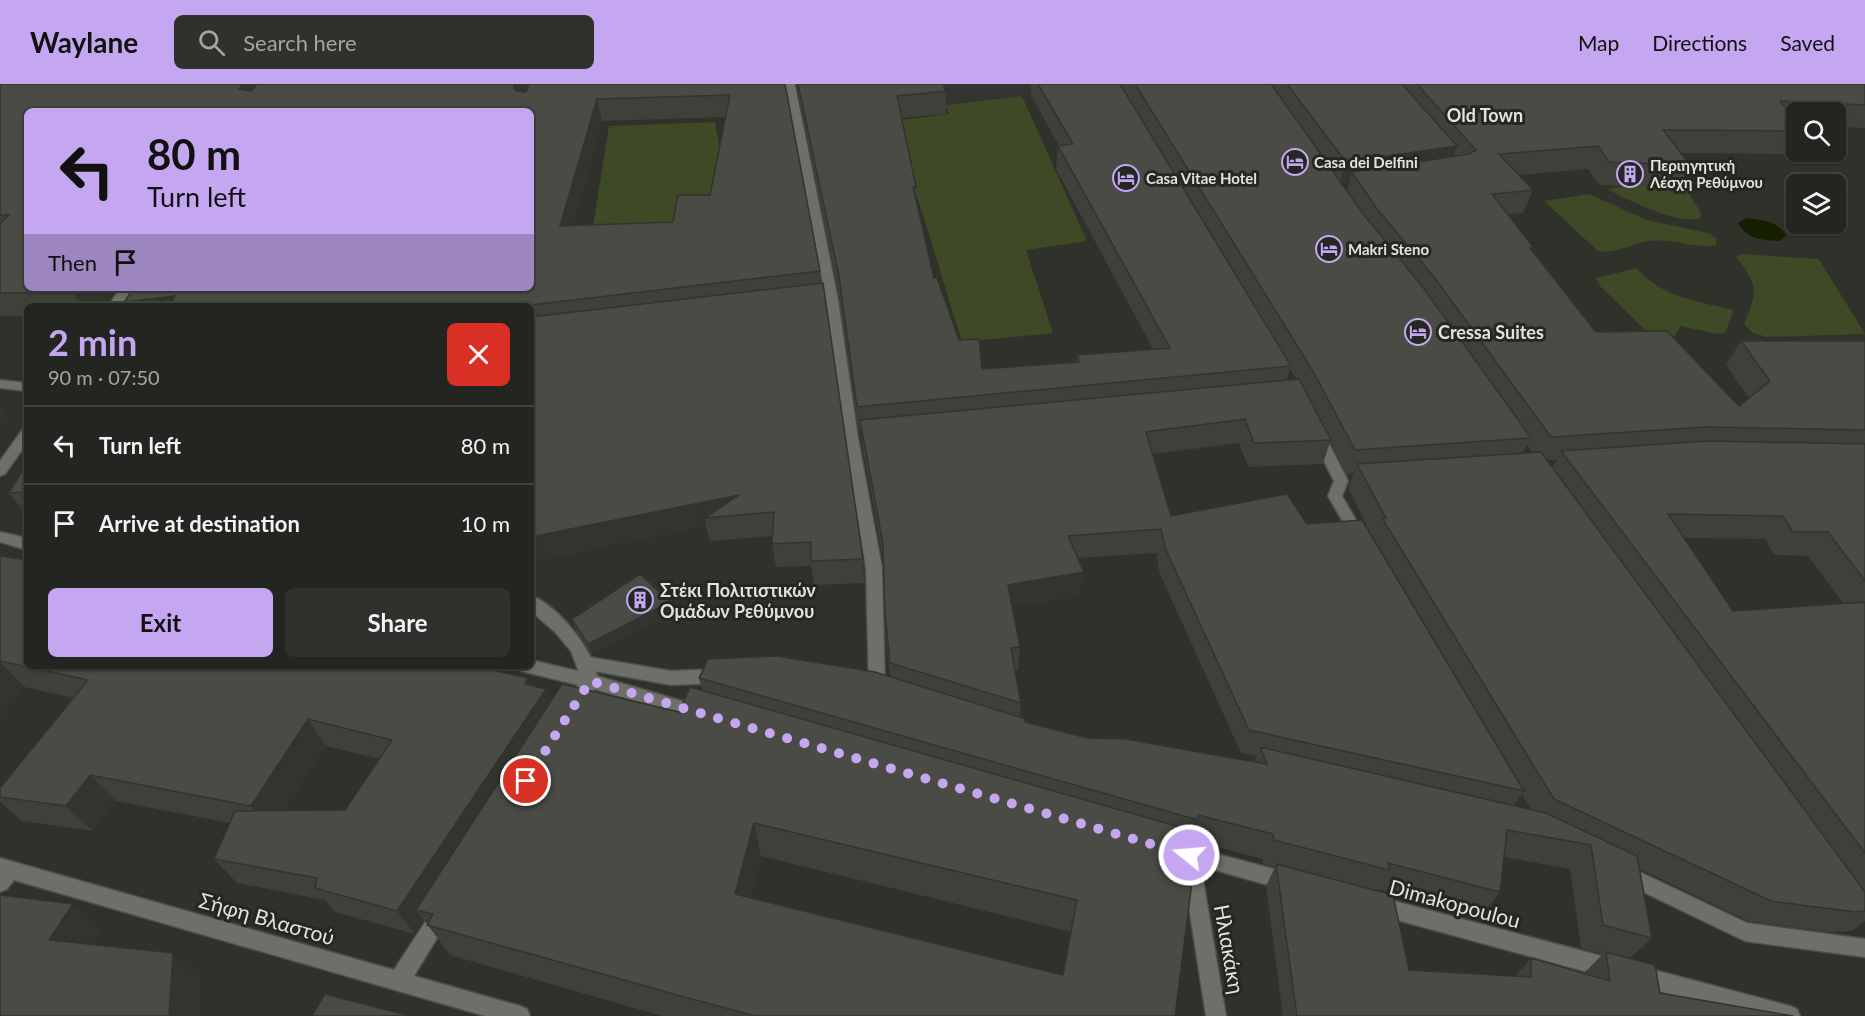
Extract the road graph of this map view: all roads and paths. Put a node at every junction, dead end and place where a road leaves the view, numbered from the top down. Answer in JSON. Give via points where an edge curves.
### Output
{"nodes":[{"id":1,"x":790,"y":84,"type":"edge"},
{"id":2,"x":0,"y":384,"type":"edge"},
{"id":3,"x":24,"y":387,"type":"edge"},
{"id":4,"x":1313,"y":428,"type":"edge"},
{"id":5,"x":24,"y":437,"type":"edge"},
{"id":6,"x":0,"y":471,"type":"edge"},
{"id":7,"x":0,"y":537,"type":"edge"},
{"id":8,"x":24,"y":543,"type":"edge"},
{"id":9,"x":1364,"y":546,"type":"edge"},
{"id":10,"x":534,"y":604,"type":"edge"},
{"id":11,"x":534,"y":667,"type":"edge"},
{"id":12,"x":589,"y":673,"type":"junction"},
{"id":13,"x":737,"y":676,"type":"edge"},
{"id":14,"x":856,"y":687,"type":"edge"},
{"id":15,"x":716,"y":718,"type":"edge"},
{"id":16,"x":564,"y":721,"type":"edge"},
{"id":17,"x":1162,"y":846,"type":"edge"},
{"id":18,"x":1189,"y":855,"type":"junction"},
{"id":19,"x":1605,"y":864,"type":"edge"},
{"id":20,"x":3,"y":873,"type":"edge"},
{"id":21,"x":1305,"y":886,"type":"edge"},
{"id":22,"x":450,"y":901,"type":"edge"},
{"id":23,"x":1363,"y":902,"type":"edge"},
{"id":24,"x":1865,"y":948,"type":"edge"},
{"id":25,"x":399,"y":981,"type":"junction"},
{"id":26,"x":520,"y":1016,"type":"edge"},
{"id":27,"x":1216,"y":1016,"type":"edge"},
{"id":28,"x":1790,"y":1016,"type":"edge"}],
"edges":[{"from":1,"to":14,"type":"street","via":[[826,300],[856,437],[874,568],[883,692]]},
{"from":2,"to":3,"type":"street"},
{"from":4,"to":9,"type":"street","via":[[1347,480],[1335,496]]},
{"from":5,"to":6,"type":"street"},
{"from":7,"to":8,"type":"street"},
{"from":10,"to":12,"type":"street","via":[[562,627]]},
{"from":11,"to":12,"type":"street"},
{"from":12,"to":13,"type":"street","via":[[671,678]]},
{"from":12,"to":15,"type":"street"},
{"from":12,"to":16,"type":"street"},
{"from":17,"to":18,"type":"street"},
{"from":18,"to":21,"type":"street"},
{"from":18,"to":27,"type":"street","name":"Ηλιακάκη"},
{"from":19,"to":24,"type":"street","via":[[1745,932]]},
{"from":20,"to":25,"type":"street","name":"Σήφη Βλαστού"},
{"from":22,"to":25,"type":"street"},
{"from":23,"to":28,"type":"street","name":"Dimakopoulou"},
{"from":25,"to":26,"type":"street","name":"Σήφη Βλαστού"}]}
